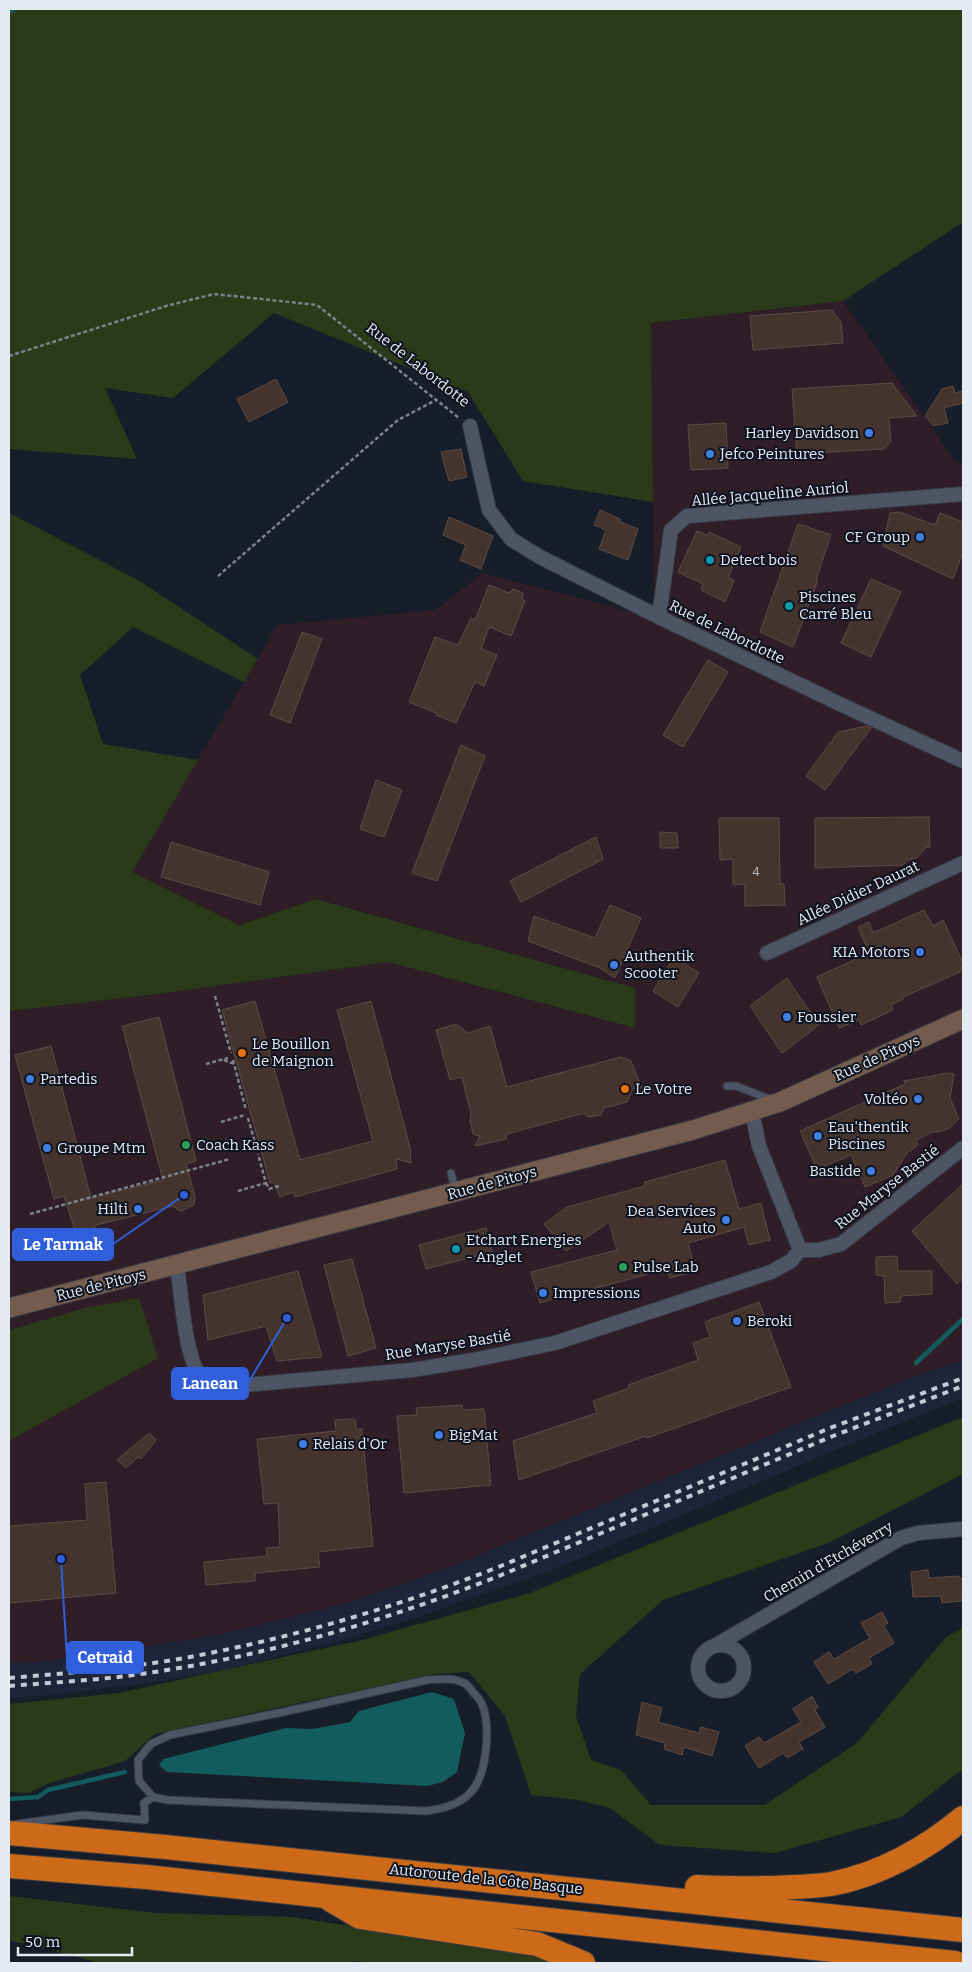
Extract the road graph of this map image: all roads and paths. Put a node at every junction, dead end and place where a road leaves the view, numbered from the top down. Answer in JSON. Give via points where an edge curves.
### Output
{"nodes":[{"id":1,"x":9,"y":356,"type":"edge"},
{"id":2,"x":436,"y":400,"type":"junction"},
{"id":3,"x":470,"y":426,"type":"joint"},
{"id":4,"x":963,"y":494,"type":"edge"},
{"id":5,"x":218,"y":576,"type":"dead end"},
{"id":6,"x":659,"y":617,"type":"junction"},
{"id":7,"x":963,"y":761,"type":"edge"},
{"id":8,"x":963,"y":863,"type":"edge"},
{"id":9,"x":767,"y":953,"type":"dead end"},
{"id":10,"x":215,"y":996,"type":"dead end"},
{"id":11,"x":963,"y":1019,"type":"edge"},
{"id":12,"x":231,"y":1053,"type":"dead end"},
{"id":13,"x":228,"y":1058,"type":"dead end"},
{"id":14,"x":223,"y":1059,"type":"junction"},
{"id":15,"x":206,"y":1064,"type":"dead end"},
{"id":16,"x":727,"y":1086,"type":"dead end"},
{"id":17,"x":780,"y":1102,"type":"junction"},
{"id":18,"x":246,"y":1110,"type":"dead end"},
{"id":19,"x":752,"y":1112,"type":"junction"},
{"id":20,"x":221,"y":1122,"type":"dead end"},
{"id":21,"x":256,"y":1146,"type":"dead end"},
{"id":22,"x":963,"y":1148,"type":"edge"},
{"id":23,"x":258,"y":1154,"type":"dead end"},
{"id":24,"x":230,"y":1159,"type":"dead end"},
{"id":25,"x":451,"y":1173,"type":"dead end"},
{"id":26,"x":266,"y":1184,"type":"junction"},
{"id":27,"x":279,"y":1186,"type":"dead end"},
{"id":28,"x":238,"y":1191,"type":"dead end"},
{"id":29,"x":456,"y":1192,"type":"junction"},
{"id":30,"x":30,"y":1214,"type":"dead end"},
{"id":31,"x":800,"y":1250,"type":"junction"},
{"id":32,"x":177,"y":1265,"type":"junction"},
{"id":33,"x":9,"y":1308,"type":"edge"},
{"id":34,"x":963,"y":1529,"type":"edge"},
{"id":35,"x":716,"y":1645,"type":"dead end"},
{"id":36,"x":153,"y":1796,"type":"junction"},
{"id":37,"x":963,"y":1818,"type":"edge"},
{"id":38,"x":9,"y":1825,"type":"edge"},
{"id":39,"x":9,"y":1833,"type":"edge"},
{"id":40,"x":9,"y":1866,"type":"edge"},
{"id":41,"x":575,"y":1888,"type":"junction"},
{"id":42,"x":322,"y":1896,"type":"junction"},
{"id":43,"x":963,"y":1930,"type":"edge"},
{"id":44,"x":583,"y":1963,"type":"edge"},
{"id":45,"x":954,"y":1963,"type":"edge"}],
"edges":[{"from":1,"to":2,"type":"path","name":"Rue de Labordotte","via":[[214,294],[317,305]]},
{"from":2,"to":3,"type":"path","name":"Rue de Labordotte"},
{"from":2,"to":5,"type":"path","via":[[398,420]]},
{"from":3,"to":6,"type":"street","name":"Rue de Labordotte","via":[[489,510],[511,539]]},
{"from":4,"to":6,"type":"street","name":"Allée Jacqueline Auriol","via":[[687,516],[671,530]]},
{"from":6,"to":7,"type":"street","name":"Rue de Labordotte"},
{"from":8,"to":9,"type":"street","name":"Allée Didier Daurat"},
{"from":10,"to":12,"type":"path"},
{"from":11,"to":17,"type":"street","name":"Rue de Pitoys"},
{"from":13,"to":14,"type":"path"},
{"from":14,"to":15,"type":"path"},
{"from":14,"to":18,"type":"path","via":[[233,1062]]},
{"from":16,"to":17,"type":"lane","via":[[736,1086]]},
{"from":17,"to":19,"type":"street","name":"Rue de Pitoys"},
{"from":19,"to":29,"type":"street","name":"Rue de Pitoys"},
{"from":19,"to":31,"type":"street","via":[[759,1146]]},
{"from":20,"to":21,"type":"path","via":[[247,1116]]},
{"from":22,"to":31,"type":"street","name":"Rue Maryse Bastié","via":[[841,1244],[818,1250]]},
{"from":23,"to":26,"type":"path"},
{"from":24,"to":30,"type":"path"},
{"from":25,"to":29,"type":"lane"},
{"from":26,"to":27,"type":"path","via":[[270,1188]]},
{"from":26,"to":28,"type":"path"},
{"from":29,"to":32,"type":"street","name":"Rue de Pitoys"},
{"from":31,"to":32,"type":"street","name":"Rue Maryse Bastié","via":[[792,1261],[778,1270],[555,1343],[412,1370],[234,1386],[214,1385],[202,1379],[193,1366]]},
{"from":32,"to":33,"type":"street","name":"Rue de Pitoys"},
{"from":34,"to":35,"type":"street","name":"Chemin d'Etchéverry","via":[[918,1533],[901,1538]]},
{"from":36,"to":36,"type":"lane","via":[[139,1781],[138,1760],[151,1744],[170,1735],[427,1680],[449,1678],[466,1684],[482,1704],[487,1730],[486,1759],[478,1781],[471,1793],[442,1809],[426,1811],[177,1800]]},
{"from":36,"to":38,"type":"lane","via":[[144,1803],[145,1820],[82,1815]]},
{"from":37,"to":41,"type":"highway","via":[[942,1836],[899,1860],[831,1884],[721,1889],[632,1884]]},
{"from":39,"to":41,"type":"highway","name":"Autoroute de la Côte Basque"},
{"from":40,"to":42,"type":"highway"},
{"from":41,"to":43,"type":"highway","name":"Autoroute de la Côte Basque"},
{"from":42,"to":44,"type":"highway","via":[[360,1917],[537,1944]]},
{"from":42,"to":45,"type":"highway"}]}
